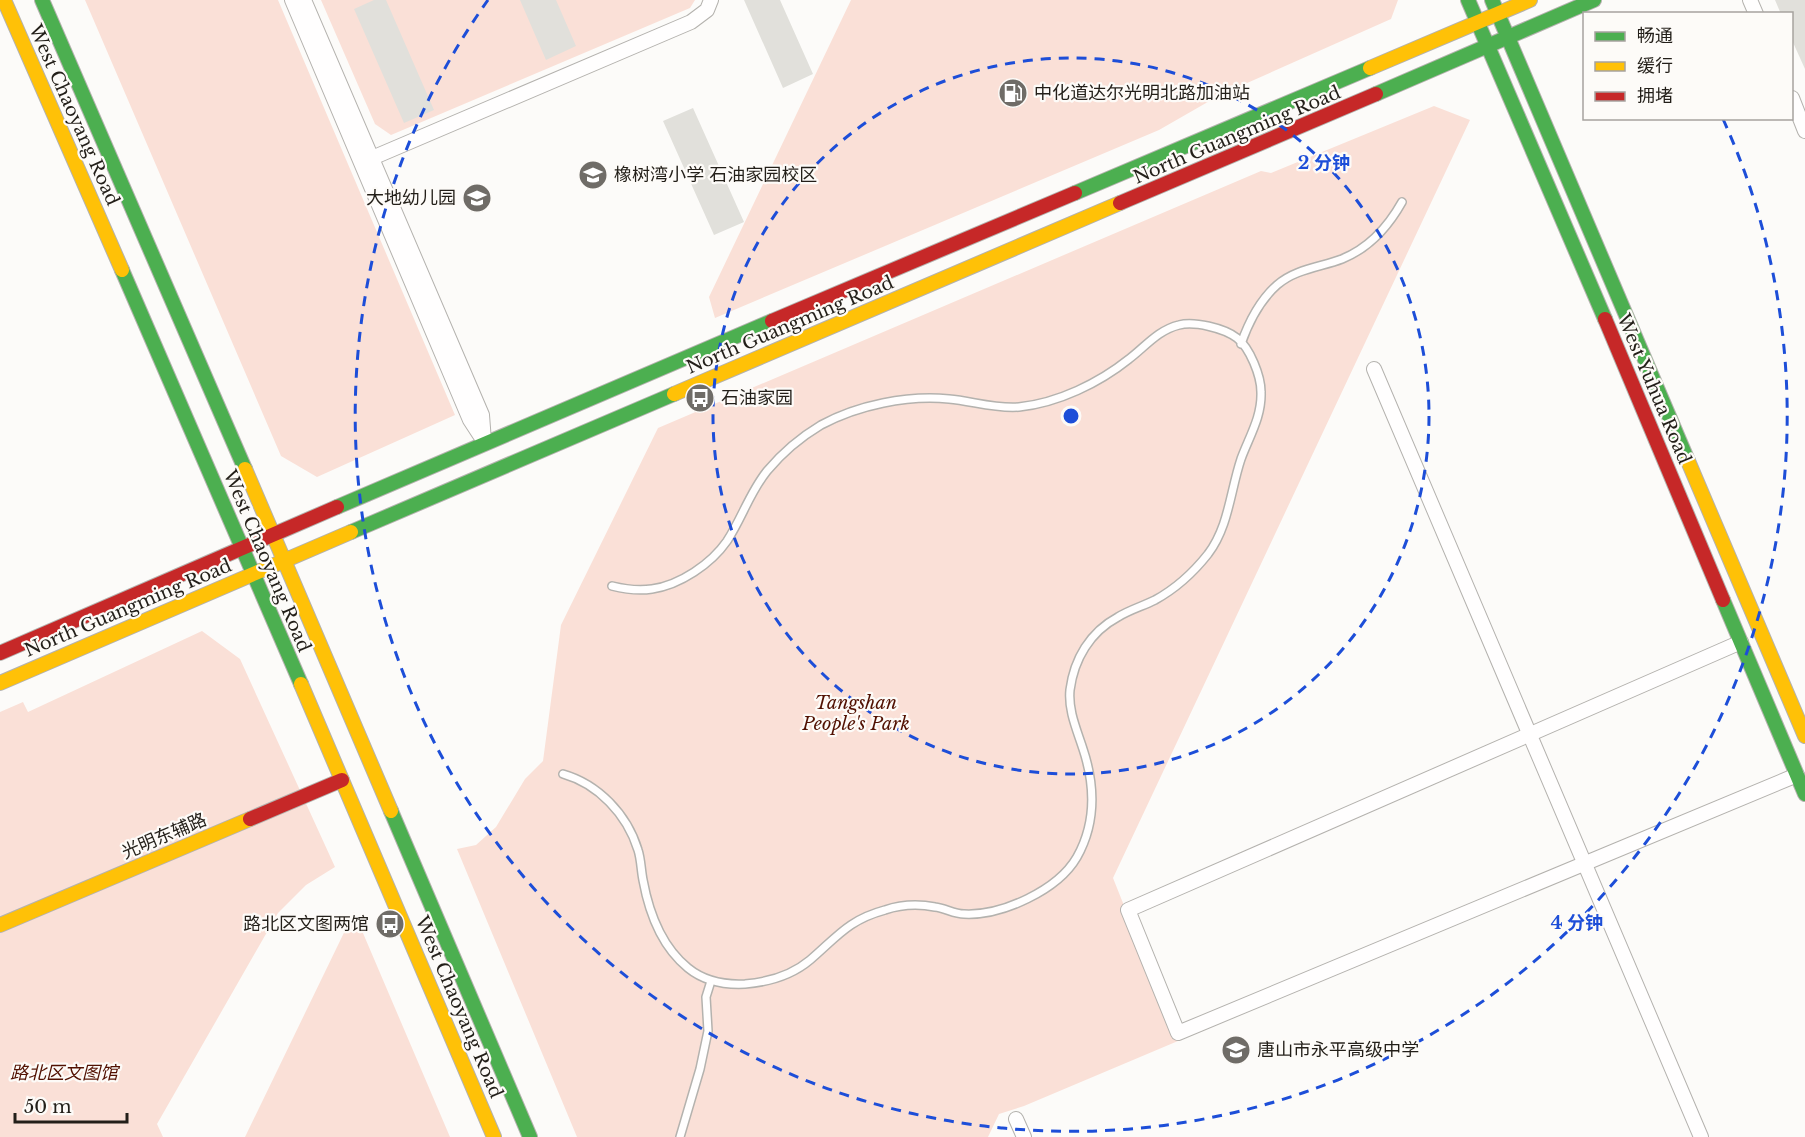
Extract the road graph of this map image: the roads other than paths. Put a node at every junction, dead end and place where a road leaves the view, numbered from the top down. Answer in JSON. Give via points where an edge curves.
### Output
{"nodes":[{"id":1,"x":4,"y":0,"type":"edge"},
{"id":2,"x":42,"y":0,"type":"edge"},
{"id":3,"x":292,"y":0,"type":"edge"},
{"id":4,"x":304,"y":0,"type":"edge"},
{"id":5,"x":711,"y":0,"type":"edge"},
{"id":6,"x":1468,"y":0,"type":"edge"},
{"id":7,"x":1492,"y":0,"type":"edge"},
{"id":8,"x":1530,"y":0,"type":"edge"},
{"id":9,"x":1594,"y":0,"type":"edge"},
{"id":10,"x":1498,"y":14,"type":"junction"},
{"id":11,"x":1478,"y":22,"type":"junction"},
{"id":12,"x":1508,"y":37,"type":"junction"},
{"id":13,"x":1488,"y":46,"type":"junction"},
{"id":14,"x":1793,"y":103,"type":"edge"},
{"id":15,"x":1805,"y":130,"type":"edge"},
{"id":16,"x":372,"y":158,"type":"junction"},
{"id":17,"x":1402,"y":202,"type":"dead end"},
{"id":18,"x":1241,"y":344,"type":"junction"},
{"id":19,"x":1374,"y":369,"type":"dead end"},
{"id":20,"x":485,"y":443,"type":"junction"},
{"id":21,"x":274,"y":535,"type":"junction"},
{"id":22,"x":243,"y":549,"type":"junction"},
{"id":23,"x":285,"y":561,"type":"junction"},
{"id":24,"x":253,"y":575,"type":"junction"},
{"id":25,"x":612,"y":586,"type":"dead end"},
{"id":26,"x":1741,"y":642,"type":"junction"},
{"id":27,"x":0,"y":653,"type":"edge"},
{"id":28,"x":0,"y":683,"type":"edge"},
{"id":29,"x":1530,"y":734,"type":"junction"},
{"id":30,"x":1805,"y":735,"type":"edge"},
{"id":31,"x":562,"y":774,"type":"dead end"},
{"id":32,"x":1797,"y":775,"type":"junction"},
{"id":33,"x":342,"y":780,"type":"junction"},
{"id":34,"x":1805,"y":794,"type":"edge"},
{"id":35,"x":1585,"y":863,"type":"junction"},
{"id":36,"x":0,"y":925,"type":"edge"},
{"id":37,"x":711,"y":981,"type":"junction"},
{"id":38,"x":1016,"y":1119,"type":"dead end"},
{"id":39,"x":494,"y":1137,"type":"edge"},
{"id":40,"x":530,"y":1137,"type":"edge"},
{"id":41,"x":680,"y":1137,"type":"edge"},
{"id":42,"x":1024,"y":1137,"type":"edge"},
{"id":43,"x":1701,"y":1137,"type":"edge"}],
"edges":[{"from":1,"to":22,"type":"main road","name":"West Chaoyang Road"},
{"from":2,"to":21,"type":"main road","name":"West Chaoyang Road"},
{"from":3,"to":20,"type":"street","via":[[466,409]]},
{"from":4,"to":16,"type":"street"},
{"from":5,"to":16,"type":"street","via":[[706,10],[691,22]]},
{"from":6,"to":11,"type":"main road","name":"West Yuhua Road"},
{"from":7,"to":10,"type":"main road","name":"West Yuhua Road"},
{"from":8,"to":10,"type":"main road","name":"North Guangming Road"},
{"from":9,"to":12,"type":"main road","name":"North Guangming Road"},
{"from":10,"to":11,"type":"main road","name":"North Guangming Road"},
{"from":10,"to":12,"type":"main road","name":"West Yuhua Road"},
{"from":11,"to":13,"type":"main road","name":"West Yuhua Road"},
{"from":11,"to":20,"type":"main road","name":"North Guangming Road"},
{"from":12,"to":13,"type":"main road","name":"North Guangming Road"},
{"from":12,"to":30,"type":"main road","name":"West Yuhua Road"},
{"from":13,"to":23,"type":"main road","name":"North Guangming Road"},
{"from":13,"to":26,"type":"main road","name":"West Yuhua Road"},
{"from":14,"to":15,"type":"street"},
{"from":16,"to":20,"type":"street","via":[[482,415]]},
{"from":17,"to":18,"type":"lane","via":[[1380,233],[1363,248],[1278,284],[1258,305]]},
{"from":18,"to":25,"type":"lane","via":[[1237,338],[1214,328],[1181,324],[1163,331],[1102,378],[1036,404],[1015,407],[937,399],[892,401],[851,412],[822,425],[785,452],[751,495],[725,543],[705,564],[678,581],[650,590]]},
{"from":18,"to":37,"type":"lane","via":[[1259,377],[1261,407],[1217,540],[1175,587],[1116,617],[1093,634],[1073,675],[1069,697],[1092,793],[1086,837],[1065,873],[1034,895],[985,912],[962,915],[937,907],[888,908],[846,927],[808,962],[788,974],[768,981],[736,984]]},
{"from":19,"to":29,"type":"street"},
{"from":20,"to":21,"type":"main road","name":"North Guangming Road"},
{"from":21,"to":22,"type":"main road","name":"North Guangming Road"},
{"from":21,"to":23,"type":"main road","name":"West Chaoyang Road"},
{"from":22,"to":24,"type":"main road","name":"West Chaoyang Road"},
{"from":22,"to":27,"type":"main road","name":"North Guangming Road"},
{"from":23,"to":24,"type":"main road","name":"North Guangming Road"},
{"from":23,"to":40,"type":"main road","name":"West Chaoyang Road"},
{"from":24,"to":28,"type":"main road","name":"North Guangming Road"},
{"from":24,"to":33,"type":"main road","name":"West Chaoyang Road"},
{"from":26,"to":29,"type":"street"},
{"from":26,"to":32,"type":"main road","name":"West Yuhua Road"},
{"from":29,"to":35,"type":"street"},
{"from":29,"to":35,"type":"street","via":[[1128,910],[1178,1033]]},
{"from":31,"to":37,"type":"lane","via":[[598,790],[624,820],[638,848],[650,912],[661,935],[691,971]]},
{"from":32,"to":34,"type":"main road","name":"West Yuhua Road"},
{"from":32,"to":35,"type":"street"},
{"from":33,"to":36,"type":"main road","name":"光明东辅路"},
{"from":33,"to":39,"type":"main road","name":"West Chaoyang Road"},
{"from":35,"to":43,"type":"street"},
{"from":37,"to":41,"type":"lane","via":[[706,997],[708,1030]]},
{"from":38,"to":42,"type":"street"}]}
